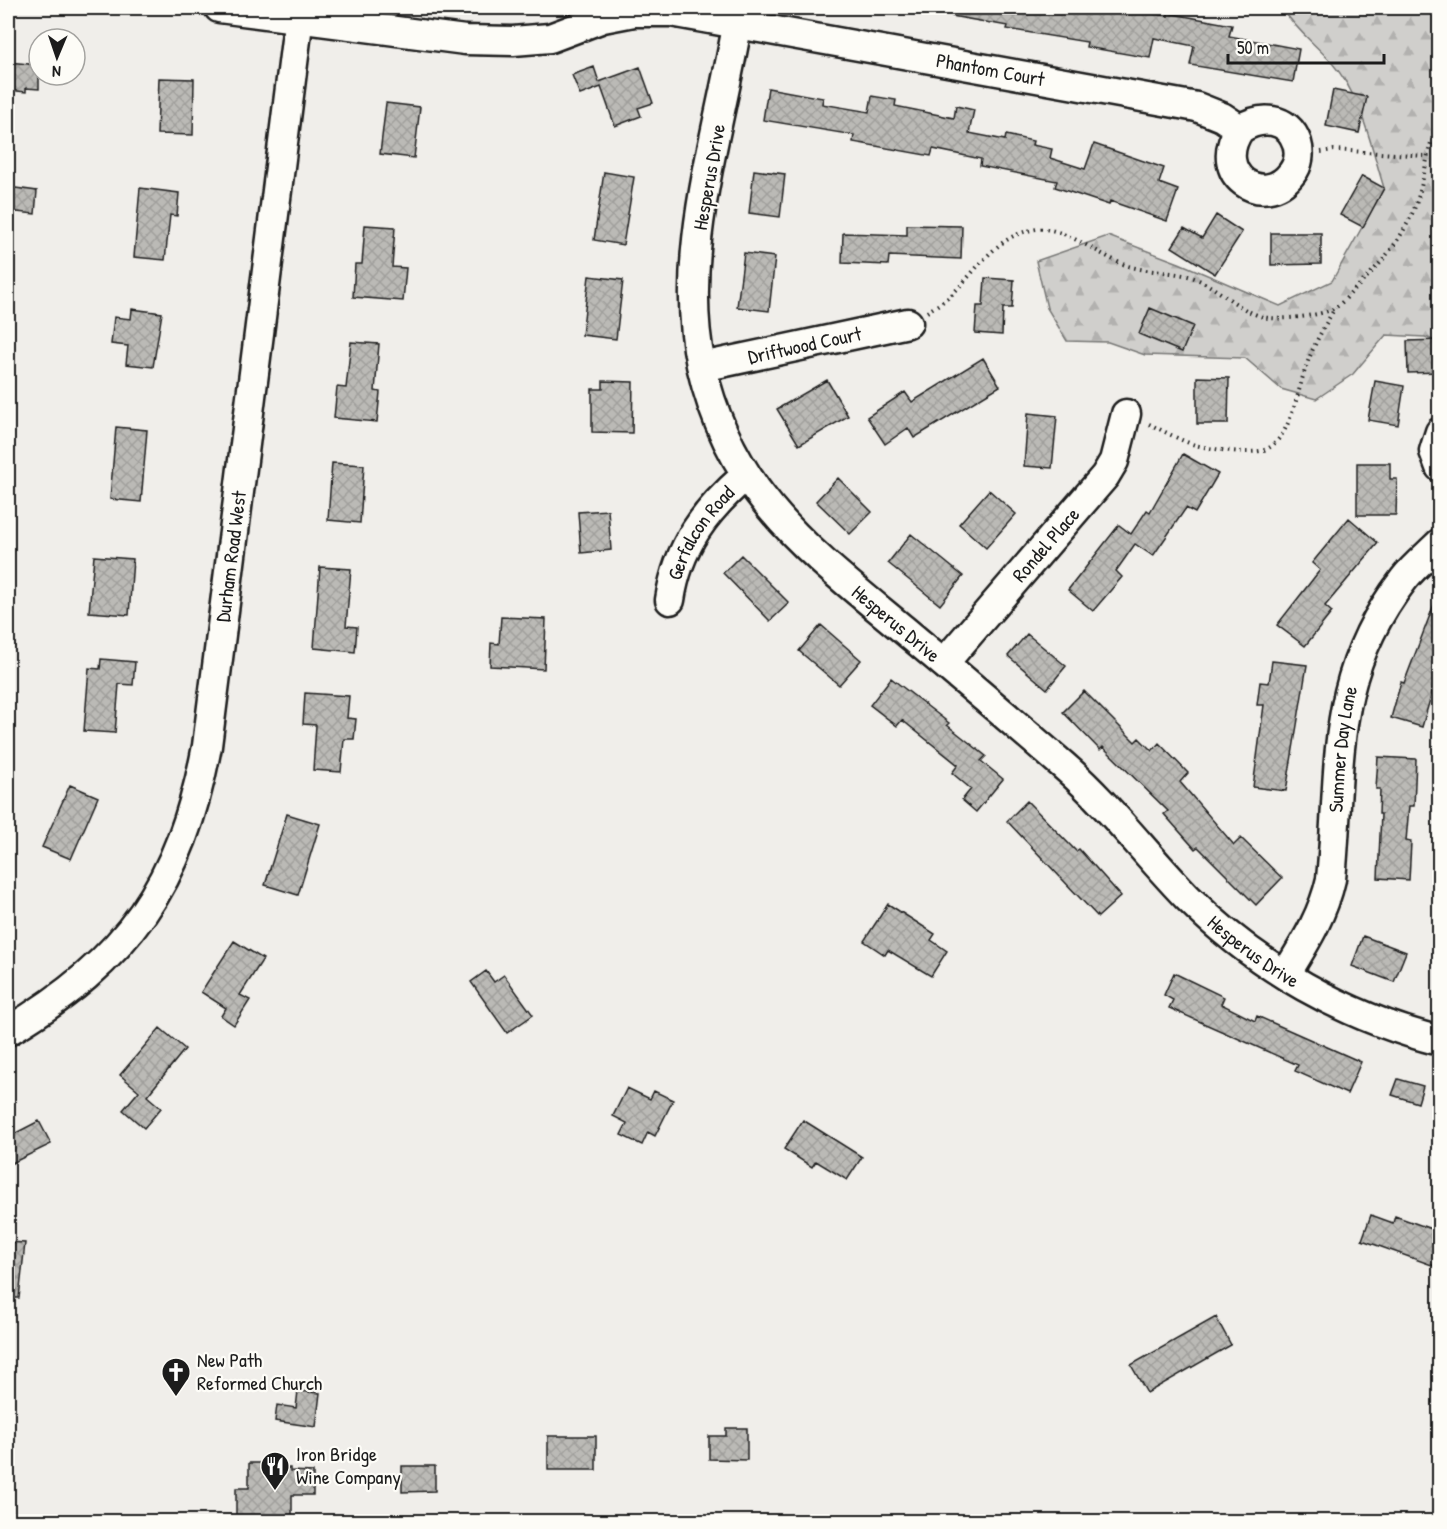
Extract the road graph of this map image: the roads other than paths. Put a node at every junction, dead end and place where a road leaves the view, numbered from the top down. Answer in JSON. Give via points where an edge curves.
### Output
{"nodes":[{"id":1,"x":219,"y":8,"type":"edge"},
{"id":2,"x":299,"y":13,"type":"edge"},
{"id":3,"x":739,"y":15,"type":"edge"},
{"id":4,"x":1240,"y":129,"type":"junction"},
{"id":5,"x":908,"y":323,"type":"road end"},
{"id":6,"x":702,"y":367,"type":"junction"},
{"id":7,"x":1126,"y":414,"type":"road end"},
{"id":8,"x":1440,"y":432,"type":"edge"},
{"id":9,"x":1440,"y":467,"type":"edge"},
{"id":10,"x":745,"y":476,"type":"junction"},
{"id":11,"x":1440,"y":543,"type":"edge"},
{"id":12,"x":670,"y":600,"type":"dead end"},
{"id":13,"x":944,"y":663,"type":"junction"},
{"id":14,"x":1286,"y":974,"type":"junction"},
{"id":15,"x":8,"y":1031,"type":"edge"},
{"id":16,"x":1440,"y":1041,"type":"edge"}],
"edges":[{"from":1,"to":2,"type":"street","name":"Phantom Court"},
{"from":2,"to":3,"type":"street","name":"Phantom Court","via":[[465,40],[513,41],[550,38],[603,18],[634,12]]},
{"from":2,"to":15,"type":"street","name":"Durham Road West","via":[[207,746],[188,824],[168,873],[144,913],[113,951],[83,980]]},
{"from":3,"to":4,"type":"street","name":"Phantom Court","via":[[1197,108]]},
{"from":3,"to":6,"type":"street","name":"Hesperus Drive","via":[[695,256],[692,291]]},
{"from":4,"to":4,"type":"street","via":[[1229,154],[1233,171],[1252,186],[1265,189],[1287,180],[1299,154],[1297,141],[1288,128],[1266,119]]},
{"from":5,"to":6,"type":"street","name":"Driftwood Court"},
{"from":6,"to":10,"type":"street","name":"Hesperus Drive","via":[[725,439]]},
{"from":7,"to":13,"type":"street","name":"Rondel Place","via":[[1114,461],[1105,476]]},
{"from":8,"to":9,"type":"street","via":[[1434,451]]},
{"from":10,"to":12,"type":"street","name":"Gerfalcon Road","via":[[718,500],[693,531],[678,565]]},
{"from":10,"to":13,"type":"street","name":"Hesperus Drive","via":[[771,512],[815,555]]},
{"from":11,"to":14,"type":"street","name":"Summer Day Lane","via":[[1405,577],[1360,652],[1342,723],[1335,845],[1327,896],[1314,930]]},
{"from":13,"to":14,"type":"street","name":"Hesperus Drive","via":[[1068,769],[1221,928]]},
{"from":14,"to":16,"type":"street","name":"Hesperus Drive","via":[[1377,1023]]}]}
